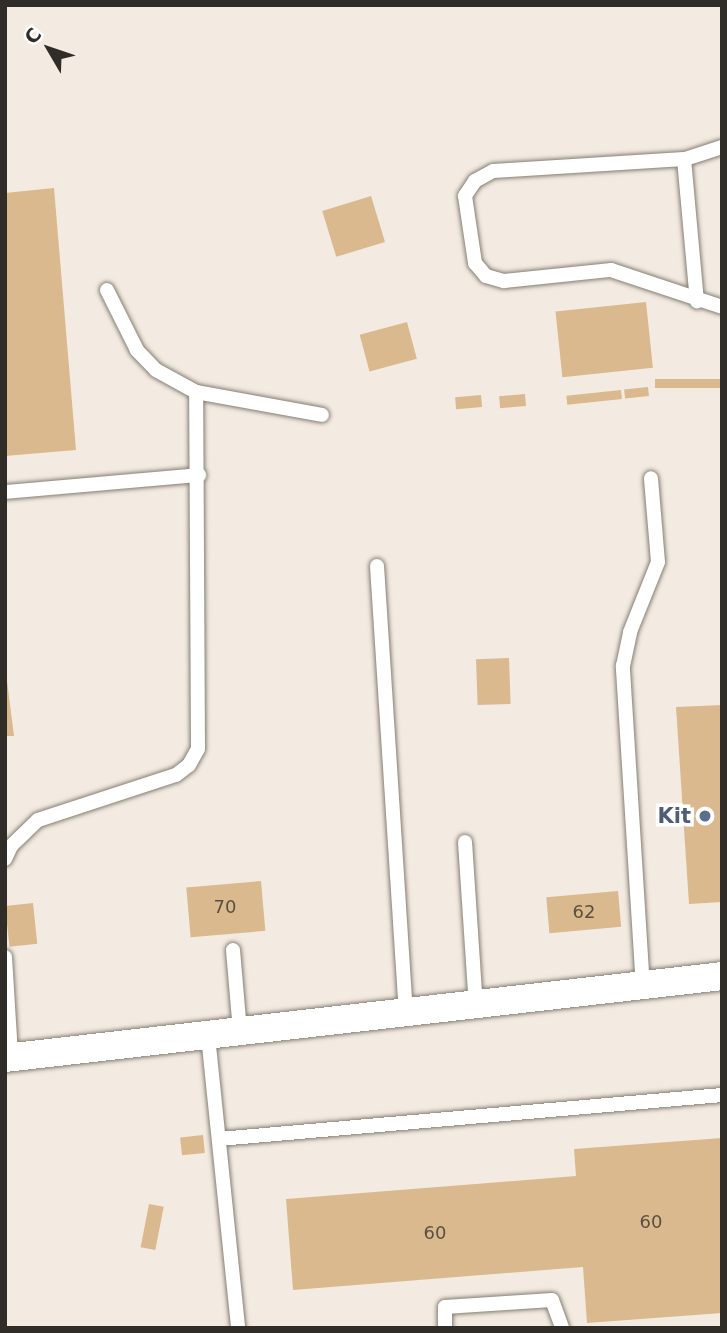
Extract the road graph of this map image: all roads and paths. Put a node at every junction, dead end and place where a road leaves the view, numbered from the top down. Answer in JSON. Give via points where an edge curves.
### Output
{"nodes":[{"id":1,"x":722,"y":147,"type":"edge"},
{"id":2,"x":684,"y":159,"type":"junction"},
{"id":3,"x":107,"y":290,"type":"dead end"},
{"id":4,"x":697,"y":301,"type":"junction"},
{"id":5,"x":722,"y":307,"type":"edge"},
{"id":6,"x":196,"y":392,"type":"junction"},
{"id":7,"x":322,"y":415,"type":"dead end"},
{"id":8,"x":199,"y":475,"type":"junction"},
{"id":9,"x":651,"y":478,"type":"dead end"},
{"id":10,"x":5,"y":492,"type":"edge"},
{"id":11,"x":377,"y":566,"type":"dead end"},
{"id":12,"x":465,"y":842,"type":"dead end"},
{"id":13,"x":5,"y":859,"type":"edge"},
{"id":14,"x":233,"y":950,"type":"dead end"},
{"id":15,"x":5,"y":957,"type":"edge"},
{"id":16,"x":722,"y":976,"type":"edge"},
{"id":17,"x":643,"y":989,"type":"junction"},
{"id":18,"x":476,"y":1007,"type":"junction"},
{"id":19,"x":406,"y":1014,"type":"junction"},
{"id":20,"x":240,"y":1032,"type":"junction"},
{"id":21,"x":208,"y":1036,"type":"junction"},
{"id":22,"x":8,"y":1057,"type":"edge"},
{"id":23,"x":722,"y":1095,"type":"edge"},
{"id":24,"x":219,"y":1139,"type":"junction"},
{"id":25,"x":239,"y":1328,"type":"edge"},
{"id":26,"x":445,"y":1328,"type":"edge"},
{"id":27,"x":562,"y":1328,"type":"edge"}],
"edges":[{"from":1,"to":2,"type":"lane"},
{"from":2,"to":4,"type":"lane"},
{"from":2,"to":4,"type":"lane","via":[[493,171],[475,181],[465,196],[475,263],[486,276],[504,281],[611,270]]},
{"from":3,"to":6,"type":"lane","via":[[137,350],[156,370]]},
{"from":4,"to":5,"type":"lane"},
{"from":6,"to":7,"type":"lane"},
{"from":6,"to":8,"type":"lane"},
{"from":8,"to":10,"type":"lane"},
{"from":8,"to":13,"type":"lane","via":[[198,749],[190,765],[176,775],[38,820],[11,846]]},
{"from":9,"to":17,"type":"lane","via":[[658,562],[629,632],[623,666]]},
{"from":11,"to":19,"type":"lane"},
{"from":12,"to":18,"type":"lane"},
{"from":14,"to":20,"type":"lane"},
{"from":15,"to":22,"type":"lane"},
{"from":16,"to":17,"type":"street"},
{"from":17,"to":18,"type":"street"},
{"from":18,"to":19,"type":"street"},
{"from":19,"to":20,"type":"street"},
{"from":20,"to":21,"type":"street"},
{"from":21,"to":22,"type":"street"},
{"from":21,"to":24,"type":"lane"},
{"from":23,"to":24,"type":"lane"},
{"from":24,"to":25,"type":"lane"},
{"from":26,"to":27,"type":"lane","via":[[445,1307],[552,1300]]}]}
